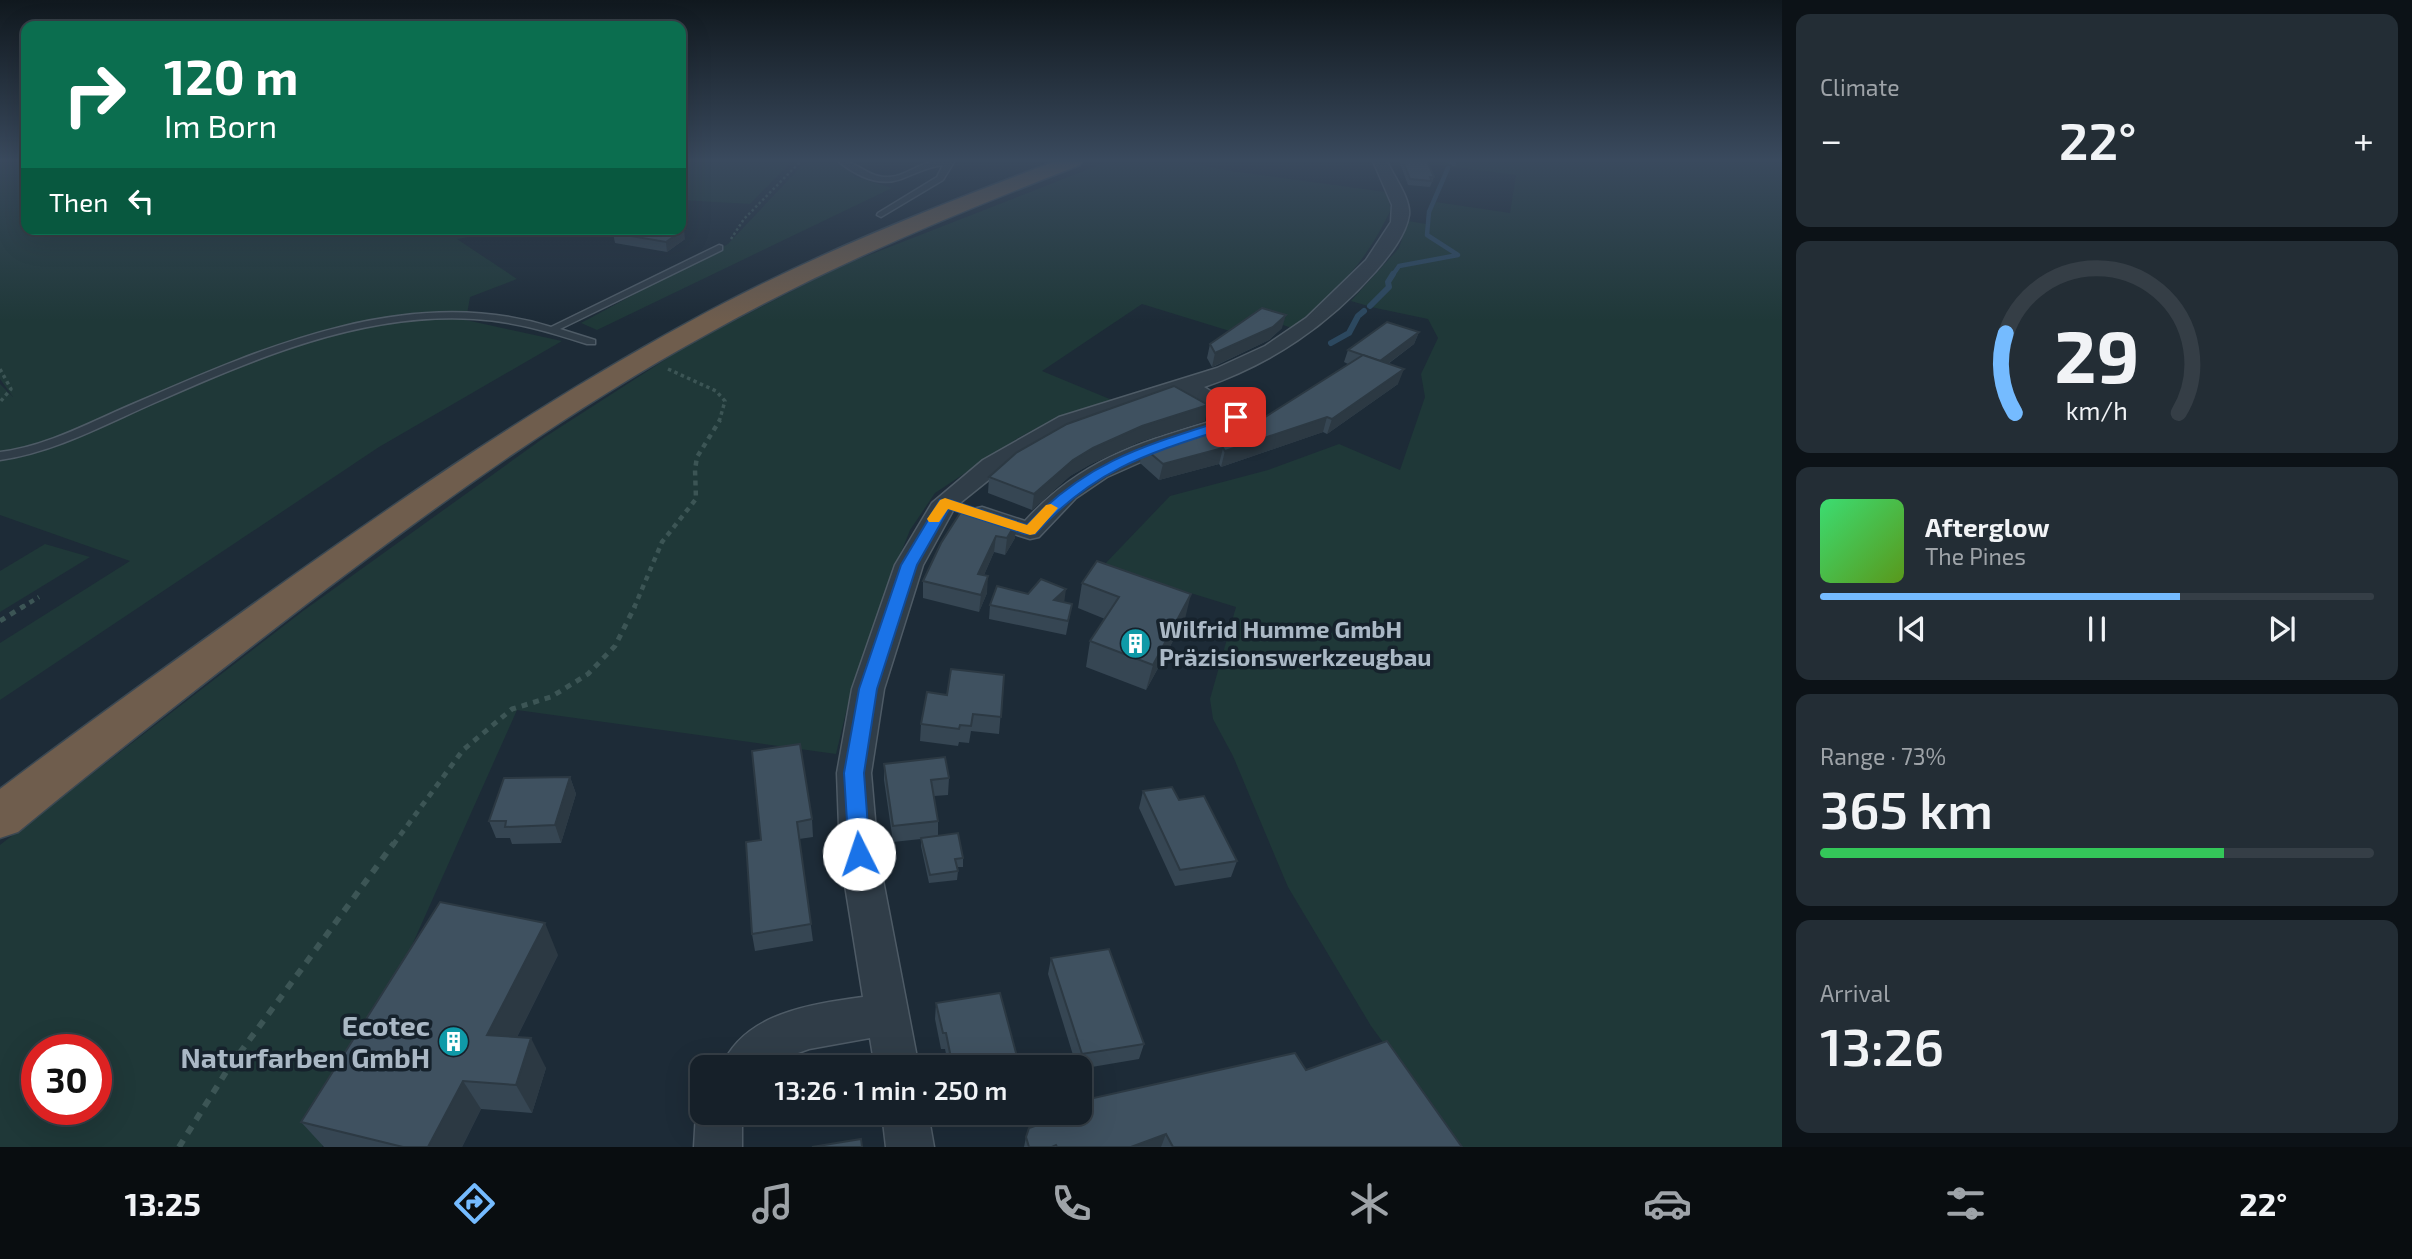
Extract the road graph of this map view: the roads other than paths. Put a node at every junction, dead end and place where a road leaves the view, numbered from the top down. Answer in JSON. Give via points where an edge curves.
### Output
{"nodes":[{"id":1,"x":918,"y":215,"type":"edge"},
{"id":2,"x":942,"y":215,"type":"edge"},
{"id":3,"x":1400,"y":215,"type":"edge"},
{"id":4,"x":719,"y":248,"type":"road end"},
{"id":5,"x":556,"y":327,"type":"junction"},
{"id":6,"x":592,"y":342,"type":"dead end"},
{"id":7,"x":1185,"y":385,"type":"junction"},
{"id":8,"x":0,"y":456,"type":"edge"},
{"id":9,"x":945,"y":503,"type":"junction"},
{"id":10,"x":0,"y":789,"type":"edge"},
{"id":11,"x":0,"y":817,"type":"edge"},
{"id":12,"x":889,"y":1014,"type":"junction"},
{"id":13,"x":752,"y":1055,"type":"edge"},
{"id":14,"x":895,"y":1055,"type":"edge"},
{"id":15,"x":719,"y":1125,"type":"edge"},
{"id":16,"x":907,"y":1125,"type":"edge"},
{"id":17,"x":718,"y":1147,"type":"edge"},
{"id":18,"x":910,"y":1147,"type":"edge"}],
"edges":[{"from":1,"to":10,"type":"highway","via":[[750,291],[607,369],[392,503]]},
{"from":2,"to":11,"type":"highway","via":[[756,297],[561,409],[397,518],[131,713]]},
{"from":3,"to":7,"type":"street","via":[[1383,252],[1340,299],[1272,351]]},
{"from":4,"to":5,"type":"lane"},
{"from":5,"to":6,"type":"lane"},
{"from":5,"to":8,"type":"lane","via":[[494,316],[433,314],[335,329],[230,364],[24,452]]},
{"from":7,"to":9,"type":"street","via":[[1067,422],[992,464]]},
{"from":7,"to":9,"type":"street","via":[[1229,411],[1236,417],[1233,422],[1099,471],[1057,501],[1030,531]]},
{"from":9,"to":12,"type":"street","via":[[909,565],[887,627],[868,689],[854,773],[859,854]]},
{"from":12,"to":13,"type":"street","via":[[797,1030],[771,1040]]},
{"from":12,"to":14,"type":"street"},
{"from":15,"to":17,"type":"street"},
{"from":16,"to":18,"type":"street"}]}
